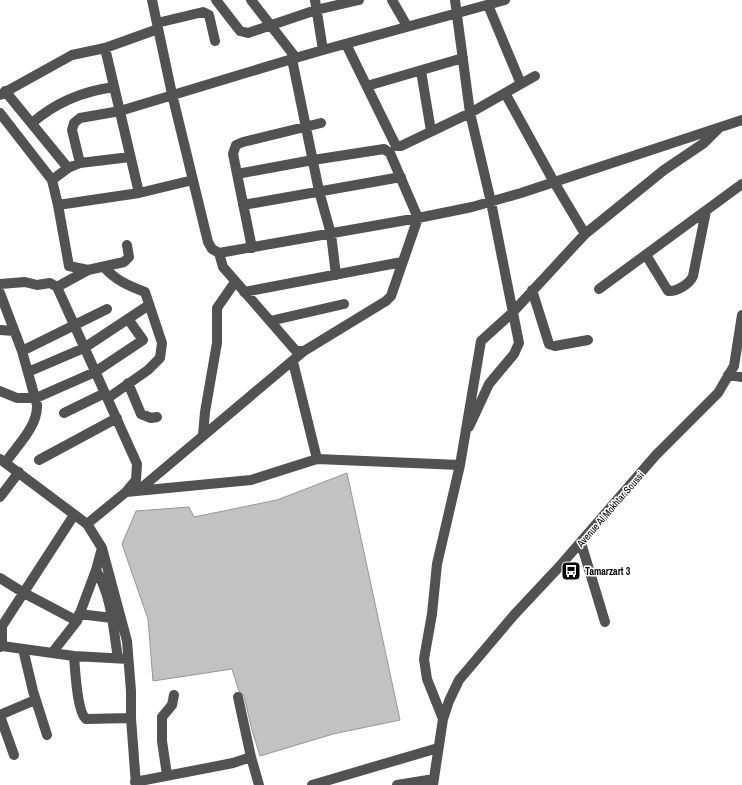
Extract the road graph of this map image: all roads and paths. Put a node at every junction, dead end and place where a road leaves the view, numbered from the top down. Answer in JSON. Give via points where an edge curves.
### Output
{"nodes":[{"id":1,"x":152,"y":0,"type":"edge"},
{"id":2,"x":216,"y":0,"type":"edge"},
{"id":3,"x":251,"y":0,"type":"edge"},
{"id":4,"x":359,"y":0,"type":"edge"},
{"id":5,"x":392,"y":0,"type":"edge"},
{"id":6,"x":455,"y":0,"type":"edge"},
{"id":7,"x":505,"y":0,"type":"edge"},
{"id":8,"x":315,"y":5,"type":"edge"},
{"id":9,"x":488,"y":5,"type":"junction"},
{"id":10,"x":457,"y":13,"type":"junction"},
{"id":11,"x":270,"y":25,"type":"junction"},
{"id":12,"x":157,"y":26,"type":"junction"},
{"id":13,"x":407,"y":26,"type":"junction"},
{"id":14,"x":214,"y":41,"type":"dead end"},
{"id":15,"x":341,"y":45,"type":"junction"},
{"id":16,"x":105,"y":48,"type":"junction"},
{"id":17,"x":323,"y":50,"type":"junction"},
{"id":18,"x":294,"y":58,"type":"junction"},
{"id":19,"x":463,"y":58,"type":"junction"},
{"id":20,"x":421,"y":71,"type":"junction"},
{"id":21,"x":535,"y":76,"type":"dead end"},
{"id":22,"x":521,"y":84,"type":"junction"},
{"id":23,"x":368,"y":86,"type":"junction"},
{"id":24,"x":114,"y":87,"type":"junction"},
{"id":25,"x":3,"y":93,"type":"edge"},
{"id":26,"x":505,"y":93,"type":"junction"},
{"id":27,"x":172,"y":94,"type":"junction"},
{"id":28,"x":120,"y":111,"type":"junction"},
{"id":29,"x":470,"y":113,"type":"junction"},
{"id":30,"x":0,"y":114,"type":"edge"},
{"id":31,"x":742,"y":120,"type":"edge"},
{"id":32,"x":32,"y":123,"type":"junction"},
{"id":33,"x":321,"y":123,"type":"dead end"},
{"id":34,"x":306,"y":126,"type":"junction"},
{"id":35,"x":719,"y":128,"type":"junction"},
{"id":36,"x":432,"y":131,"type":"junction"},
{"id":37,"x":130,"y":157,"type":"junction"},
{"id":38,"x":312,"y":160,"type":"junction"},
{"id":39,"x":80,"y":164,"type":"junction"},
{"id":40,"x":68,"y":168,"type":"junction"},
{"id":41,"x":237,"y":174,"type":"junction"},
{"id":42,"x":401,"y":177,"type":"junction"},
{"id":43,"x":52,"y":180,"type":"junction"},
{"id":44,"x":193,"y":180,"type":"junction"},
{"id":45,"x":554,"y":182,"type":"junction"},
{"id":46,"x":742,"y":184,"type":"edge"},
{"id":47,"x":319,"y":191,"type":"junction"},
{"id":48,"x":139,"y":193,"type":"junction"},
{"id":49,"x":491,"y":202,"type":"junction"},
{"id":50,"x":58,"y":205,"type":"junction"},
{"id":51,"x":243,"y":205,"type":"junction"},
{"id":52,"x":706,"y":211,"type":"junction"},
{"id":53,"x":418,"y":218,"type":"junction"},
{"id":54,"x":331,"y":234,"type":"junction"},
{"id":55,"x":585,"y":234,"type":"junction"},
{"id":56,"x":127,"y":245,"type":"dead end"},
{"id":57,"x":252,"y":248,"type":"junction"},
{"id":58,"x":219,"y":253,"type":"junction"},
{"id":59,"x":646,"y":255,"type":"junction"},
{"id":60,"x":402,"y":262,"type":"junction"},
{"id":61,"x":104,"y":267,"type":"junction"},
{"id":62,"x":88,"y":270,"type":"junction"},
{"id":63,"x":336,"y":274,"type":"junction"},
{"id":64,"x":235,"y":282,"type":"junction"},
{"id":65,"x":0,"y":284,"type":"edge"},
{"id":66,"x":57,"y":287,"type":"junction"},
{"id":67,"x":600,"y":289,"type":"dead end"},
{"id":68,"x":532,"y":290,"type":"junction"},
{"id":69,"x":244,"y":292,"type":"junction"},
{"id":70,"x":0,"y":293,"type":"edge"},
{"id":71,"x":149,"y":304,"type":"junction"},
{"id":72,"x":344,"y":304,"type":"dead end"},
{"id":73,"x":107,"y":309,"type":"dead end"},
{"id":74,"x":512,"y":313,"type":"junction"},
{"id":75,"x":742,"y":315,"type":"edge"},
{"id":76,"x":128,"y":319,"type":"junction"},
{"id":77,"x":270,"y":321,"type":"junction"},
{"id":78,"x":73,"y":324,"type":"junction"},
{"id":79,"x":0,"y":330,"type":"edge"},
{"id":80,"x":158,"y":330,"type":"junction"},
{"id":81,"x":14,"y":331,"type":"junction"},
{"id":82,"x":143,"y":340,"type":"junction"},
{"id":83,"x":588,"y":340,"type":"dead end"},
{"id":84,"x":84,"y":348,"type":"junction"},
{"id":85,"x":22,"y":351,"type":"junction"},
{"id":86,"x":304,"y":351,"type":"junction"},
{"id":87,"x":293,"y":362,"type":"junction"},
{"id":88,"x":28,"y":372,"type":"junction"},
{"id":89,"x":95,"y":372,"type":"junction"},
{"id":90,"x":728,"y":375,"type":"junction"},
{"id":91,"x":742,"y":377,"type":"edge"},
{"id":92,"x":128,"y":383,"type":"junction"},
{"id":93,"x":2,"y":395,"type":"edge"},
{"id":94,"x":106,"y":395,"type":"junction"},
{"id":95,"x":36,"y":398,"type":"junction"},
{"id":96,"x":64,"y":413,"type":"dead end"},
{"id":97,"x":157,"y":417,"type":"dead end"},
{"id":98,"x":117,"y":418,"type":"junction"},
{"id":99,"x":203,"y":435,"type":"junction"},
{"id":100,"x":464,"y":437,"type":"junction"},
{"id":101,"x":317,"y":459,"type":"junction"},
{"id":102,"x":39,"y":460,"type":"dead end"},
{"id":103,"x":3,"y":461,"type":"edge"},
{"id":104,"x":460,"y":465,"type":"junction"},
{"id":105,"x":19,"y":472,"type":"junction"},
{"id":106,"x":140,"y":489,"type":"junction"},
{"id":107,"x":126,"y":492,"type":"junction"},
{"id":108,"x":0,"y":497,"type":"edge"},
{"id":109,"x":74,"y":515,"type":"junction"},
{"id":110,"x":87,"y":524,"type":"junction"},
{"id":111,"x":581,"y":543,"type":"junction"},
{"id":112,"x":102,"y":548,"type":"junction"},
{"id":113,"x":96,"y":570,"type":"junction"},
{"id":114,"x":0,"y":578,"type":"edge"},
{"id":115,"x":24,"y":593,"type":"junction"},
{"id":116,"x":78,"y":618,"type":"junction"},
{"id":117,"x":112,"y":618,"type":"junction"},
{"id":118,"x":605,"y":622,"type":"dead end"},
{"id":119,"x":1,"y":626,"type":"edge"},
{"id":120,"x":1,"y":646,"type":"edge"},
{"id":121,"x":23,"y":649,"type":"junction"},
{"id":122,"x":52,"y":653,"type":"junction"},
{"id":123,"x":74,"y":656,"type":"junction"},
{"id":124,"x":118,"y":658,"type":"junction"},
{"id":125,"x":128,"y":659,"type":"junction"},
{"id":126,"x":174,"y":695,"type":"dead end"},
{"id":127,"x":238,"y":697,"type":"dead end"},
{"id":128,"x":35,"y":700,"type":"junction"},
{"id":129,"x":0,"y":716,"type":"edge"},
{"id":130,"x":131,"y":718,"type":"junction"},
{"id":131,"x":443,"y":719,"type":"junction"},
{"id":132,"x":47,"y":735,"type":"dead end"},
{"id":133,"x":438,"y":748,"type":"junction"},
{"id":134,"x":14,"y":755,"type":"dead end"},
{"id":135,"x":251,"y":756,"type":"junction"},
{"id":136,"x":167,"y":775,"type":"junction"},
{"id":137,"x":434,"y":782,"type":"edge"},
{"id":138,"x":136,"y":783,"type":"edge"},
{"id":139,"x":259,"y":785,"type":"edge"},
{"id":140,"x":312,"y":785,"type":"edge"},
{"id":141,"x":397,"y":785,"type":"edge"}],
"edges":[{"from":1,"to":12,"type":"street"},
{"from":2,"to":11,"type":"street","via":[[240,32],[248,33]]},
{"from":3,"to":11,"type":"street"},
{"from":4,"to":8,"type":"street"},
{"from":5,"to":13,"type":"street"},
{"from":6,"to":10,"type":"street"},
{"from":7,"to":9,"type":"street"},
{"from":8,"to":11,"type":"street"},
{"from":8,"to":17,"type":"street"},
{"from":9,"to":10,"type":"street"},
{"from":9,"to":22,"type":"street"},
{"from":10,"to":13,"type":"street"},
{"from":10,"to":19,"type":"street"},
{"from":11,"to":18,"type":"street"},
{"from":12,"to":14,"type":"street","via":[[203,12],[209,15]]},
{"from":12,"to":16,"type":"street"},
{"from":12,"to":27,"type":"street"},
{"from":13,"to":15,"type":"street"},
{"from":15,"to":17,"type":"street"},
{"from":15,"to":23,"type":"street"},
{"from":16,"to":24,"type":"street"},
{"from":16,"to":25,"type":"street","via":[[72,55]]},
{"from":17,"to":18,"type":"street"},
{"from":18,"to":27,"type":"street"},
{"from":18,"to":34,"type":"street"},
{"from":19,"to":20,"type":"street"},
{"from":19,"to":29,"type":"street"},
{"from":20,"to":23,"type":"street"},
{"from":20,"to":36,"type":"street"},
{"from":21,"to":22,"type":"street"},
{"from":22,"to":26,"type":"street"},
{"from":23,"to":36,"type":"street","via":[[394,145],[401,146]]},
{"from":24,"to":28,"type":"street"},
{"from":24,"to":32,"type":"street","via":[[93,90],[75,97],[40,115]]},
{"from":25,"to":32,"type":"street"},
{"from":26,"to":29,"type":"street"},
{"from":26,"to":45,"type":"street"},
{"from":27,"to":28,"type":"street"},
{"from":27,"to":44,"type":"street"},
{"from":28,"to":37,"type":"street"},
{"from":28,"to":39,"type":"street","via":[[76,120],[72,130]]},
{"from":29,"to":36,"type":"street"},
{"from":29,"to":49,"type":"street"},
{"from":30,"to":43,"type":"street"},
{"from":31,"to":35,"type":"street"},
{"from":32,"to":40,"type":"street"},
{"from":33,"to":34,"type":"street"},
{"from":34,"to":38,"type":"street"},
{"from":34,"to":41,"type":"street","via":[[236,145],[233,154]]},
{"from":35,"to":45,"type":"street"},
{"from":35,"to":55,"type":"street","via":[[704,143],[664,170]]},
{"from":37,"to":39,"type":"street"},
{"from":37,"to":48,"type":"street"},
{"from":38,"to":41,"type":"street"},
{"from":38,"to":42,"type":"street","via":[[384,148],[390,153]]},
{"from":38,"to":47,"type":"street"},
{"from":39,"to":40,"type":"street"},
{"from":40,"to":43,"type":"street"},
{"from":41,"to":51,"type":"street"},
{"from":42,"to":47,"type":"street"},
{"from":42,"to":53,"type":"street"},
{"from":43,"to":50,"type":"street"},
{"from":44,"to":48,"type":"street"},
{"from":44,"to":58,"type":"street","via":[[208,242],[212,249]]},
{"from":45,"to":49,"type":"street"},
{"from":45,"to":55,"type":"street"},
{"from":46,"to":52,"type":"street"},
{"from":47,"to":51,"type":"street"},
{"from":47,"to":54,"type":"street"},
{"from":48,"to":50,"type":"street"},
{"from":49,"to":53,"type":"street"},
{"from":49,"to":74,"type":"street"},
{"from":50,"to":62,"type":"street","via":[[69,266]]},
{"from":51,"to":57,"type":"street"},
{"from":52,"to":59,"type":"street"},
{"from":52,"to":59,"type":"street","via":[[690,283],[668,291]]},
{"from":53,"to":54,"type":"street"},
{"from":53,"to":60,"type":"street"},
{"from":54,"to":57,"type":"street"},
{"from":54,"to":63,"type":"street"},
{"from":55,"to":68,"type":"street"},
{"from":56,"to":61,"type":"street","via":[[129,257],[124,262]]},
{"from":57,"to":58,"type":"street"},
{"from":58,"to":64,"type":"street","via":[[223,268]]},
{"from":59,"to":67,"type":"street"},
{"from":60,"to":63,"type":"street"},
{"from":60,"to":86,"type":"street","via":[[395,289],[386,301]]},
{"from":61,"to":62,"type":"street"},
{"from":61,"to":71,"type":"street","via":[[125,284],[145,292]]},
{"from":62,"to":66,"type":"street"},
{"from":63,"to":69,"type":"street"},
{"from":64,"to":69,"type":"street"},
{"from":64,"to":99,"type":"street","via":[[217,308],[217,343]]},
{"from":65,"to":66,"type":"street","via":[[50,283]]},
{"from":66,"to":78,"type":"street"},
{"from":68,"to":74,"type":"street"},
{"from":68,"to":83,"type":"street","via":[[549,344],[555,346]]},
{"from":69,"to":77,"type":"street"},
{"from":70,"to":81,"type":"street"},
{"from":71,"to":76,"type":"street"},
{"from":71,"to":80,"type":"street"},
{"from":72,"to":77,"type":"street"},
{"from":73,"to":78,"type":"street"},
{"from":74,"to":100,"type":"street","via":[[481,341]]},
{"from":74,"to":100,"type":"street","via":[[518,349],[492,380]]},
{"from":75,"to":90,"type":"street","name":"Avenue Al Mokhtar Soussi","via":[[734,366]]},
{"from":76,"to":82,"type":"street"},
{"from":76,"to":84,"type":"street"},
{"from":77,"to":86,"type":"street","via":[[296,351]]},
{"from":78,"to":84,"type":"street"},
{"from":78,"to":85,"type":"street"},
{"from":79,"to":81,"type":"street"},
{"from":80,"to":82,"type":"street"},
{"from":80,"to":92,"type":"street","via":[[162,343],[160,358],[148,370]]},
{"from":81,"to":85,"type":"street"},
{"from":82,"to":89,"type":"street"},
{"from":84,"to":88,"type":"street"},
{"from":84,"to":89,"type":"street"},
{"from":85,"to":88,"type":"street"},
{"from":86,"to":87,"type":"street"},
{"from":87,"to":99,"type":"street"},
{"from":87,"to":101,"type":"street"},
{"from":88,"to":95,"type":"street"},
{"from":89,"to":94,"type":"street"},
{"from":89,"to":95,"type":"street"},
{"from":90,"to":91,"type":"street"},
{"from":90,"to":111,"type":"street","name":"Avenue Al Mokhtar Soussi","via":[[718,393],[656,455]]},
{"from":92,"to":94,"type":"street"},
{"from":92,"to":97,"type":"street","via":[[141,414],[151,418]]},
{"from":93,"to":95,"type":"street"},
{"from":94,"to":96,"type":"street"},
{"from":94,"to":98,"type":"street"},
{"from":95,"to":103,"type":"street","via":[[37,412],[34,422]]},
{"from":98,"to":102,"type":"street"},
{"from":98,"to":107,"type":"street","via":[[137,464],[136,480]]},
{"from":99,"to":106,"type":"street"},
{"from":100,"to":104,"type":"street"},
{"from":101,"to":104,"type":"street"},
{"from":101,"to":106,"type":"street","via":[[251,480]]},
{"from":103,"to":105,"type":"street"},
{"from":104,"to":131,"type":"street","via":[[437,564],[424,659],[427,679]]},
{"from":105,"to":108,"type":"street"},
{"from":105,"to":109,"type":"street"},
{"from":106,"to":107,"type":"street"},
{"from":107,"to":110,"type":"street"},
{"from":109,"to":110,"type":"street"},
{"from":109,"to":115,"type":"street"},
{"from":110,"to":112,"type":"street"},
{"from":111,"to":118,"type":"street"},
{"from":111,"to":131,"type":"street","name":"Avenue Al Mokhtar Soussi","via":[[464,672]]},
{"from":112,"to":113,"type":"street"},
{"from":112,"to":125,"type":"street","via":[[122,621]]},
{"from":113,"to":116,"type":"street"},
{"from":113,"to":117,"type":"street","via":[[109,598]]},
{"from":114,"to":115,"type":"street"},
{"from":115,"to":116,"type":"street"},
{"from":115,"to":119,"type":"street"},
{"from":116,"to":117,"type":"street"},
{"from":116,"to":122,"type":"street"},
{"from":117,"to":124,"type":"street"},
{"from":119,"to":120,"type":"street"},
{"from":120,"to":121,"type":"street"},
{"from":121,"to":122,"type":"street"},
{"from":121,"to":128,"type":"street"},
{"from":122,"to":123,"type":"street"},
{"from":123,"to":124,"type":"street"},
{"from":123,"to":130,"type":"street","via":[[83,717]]},
{"from":124,"to":125,"type":"street"},
{"from":125,"to":130,"type":"street"},
{"from":126,"to":136,"type":"street","via":[[172,705],[162,717],[162,741]]},
{"from":127,"to":135,"type":"street"},
{"from":128,"to":129,"type":"street"},
{"from":128,"to":132,"type":"street"},
{"from":129,"to":134,"type":"street"},
{"from":130,"to":138,"type":"street"},
{"from":131,"to":133,"type":"street","name":"Avenue Al Mokhtar Soussi"},
{"from":133,"to":137,"type":"street","name":"Avenue Al Mokhtar Soussi"},
{"from":133,"to":140,"type":"street"},
{"from":135,"to":136,"type":"street","via":[[234,763]]},
{"from":135,"to":139,"type":"street"},
{"from":136,"to":138,"type":"street"},
{"from":137,"to":141,"type":"street"}]}
